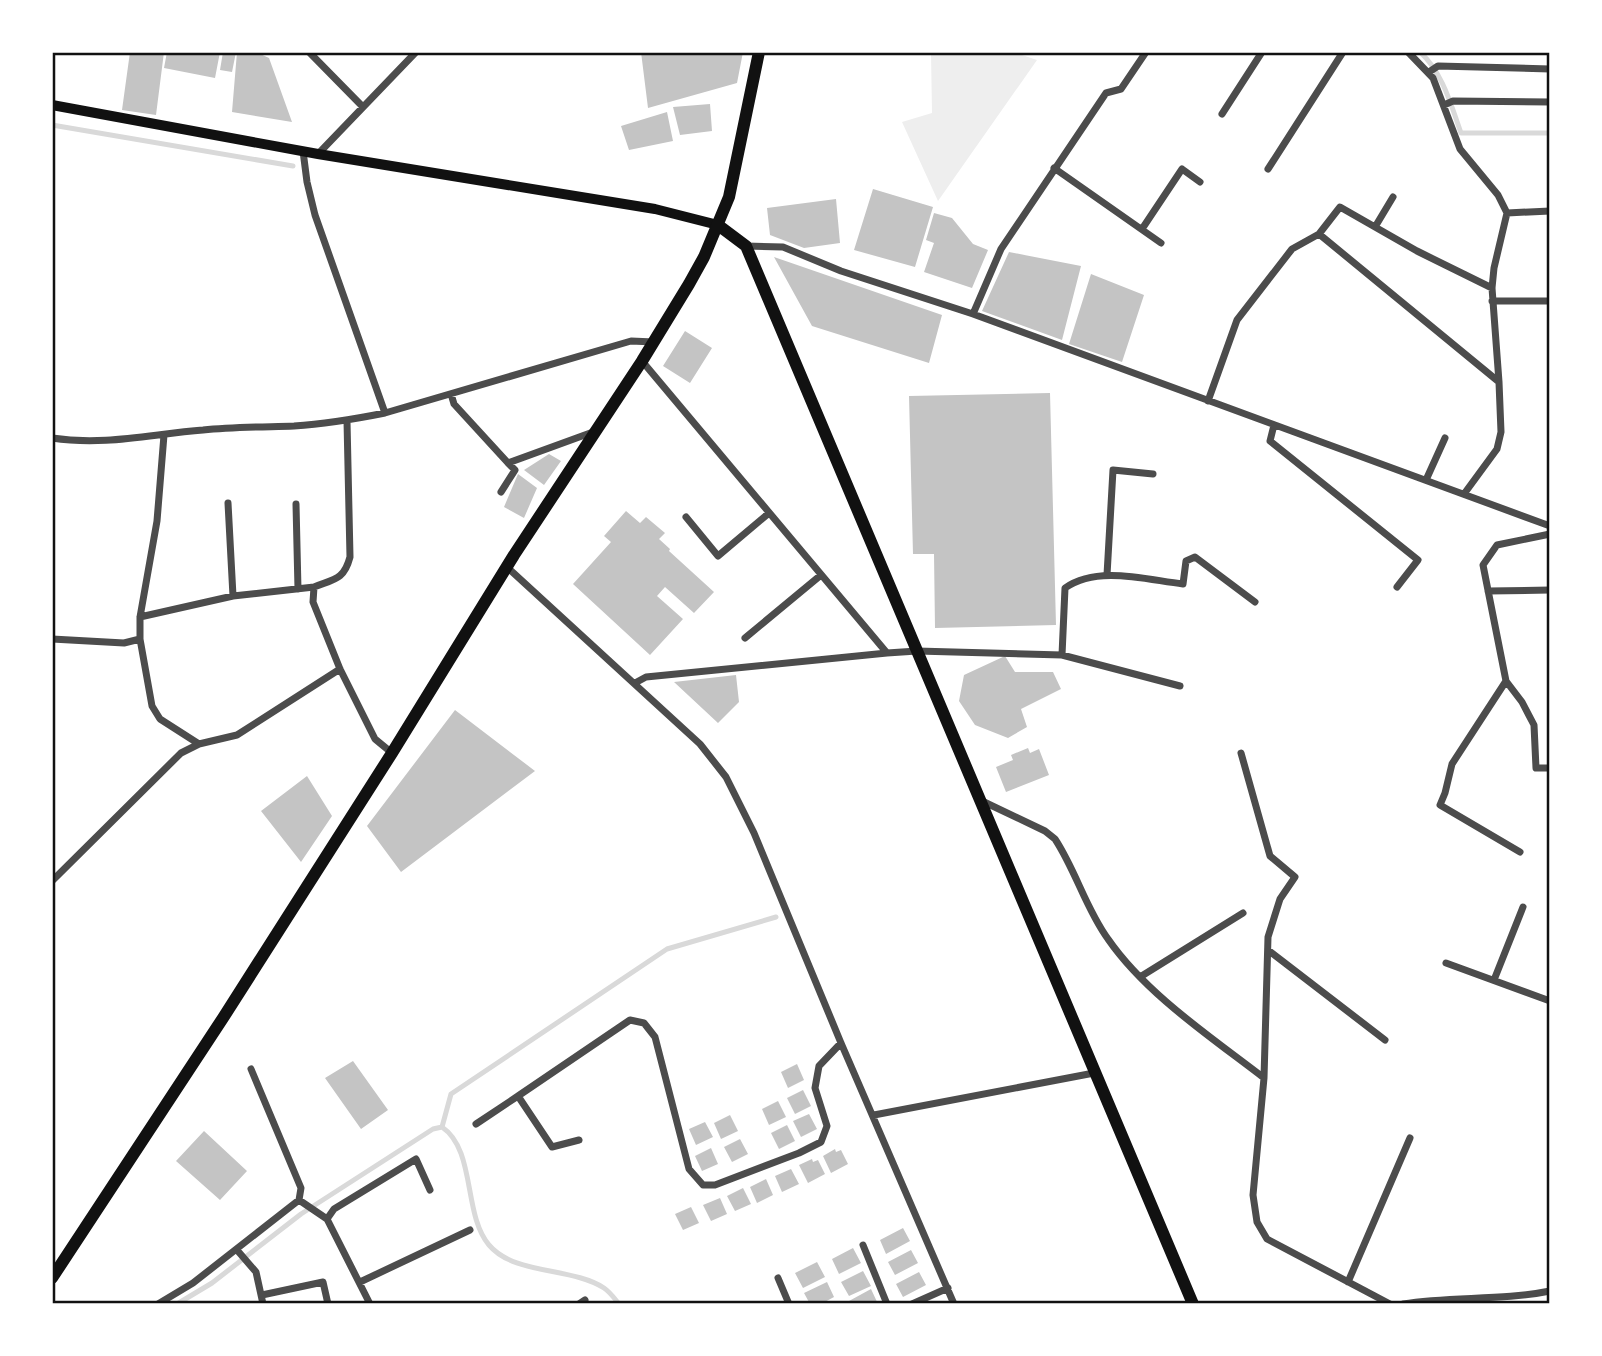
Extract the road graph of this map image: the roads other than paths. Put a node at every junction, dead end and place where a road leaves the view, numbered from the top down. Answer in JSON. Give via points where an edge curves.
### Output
{"nodes":[{"id":1,"x":309,"y":52,"type":"edge"},
{"id":2,"x":416,"y":52,"type":"edge"},
{"id":3,"x":759,"y":52,"type":"edge"},
{"id":4,"x":1146,"y":52,"type":"edge"},
{"id":5,"x":1262,"y":52,"type":"edge"},
{"id":6,"x":1343,"y":52,"type":"edge"},
{"id":7,"x":1408,"y":52,"type":"edge"},
{"id":8,"x":1549,"y":69,"type":"edge"},
{"id":9,"x":1433,"y":70,"type":"junction"},
{"id":10,"x":1549,"y":102,"type":"edge"},
{"id":11,"x":1447,"y":103,"type":"junction"},
{"id":12,"x":52,"y":105,"type":"edge"},
{"id":13,"x":363,"y":107,"type":"junction"},
{"id":14,"x":1222,"y":114,"type":"dead end"},
{"id":15,"x":303,"y":151,"type":"junction"},
{"id":16,"x":318,"y":154,"type":"junction"},
{"id":17,"x":1054,"y":168,"type":"junction"},
{"id":18,"x":1268,"y":169,"type":"dead end"},
{"id":19,"x":1200,"y":182,"type":"dead end"},
{"id":20,"x":1393,"y":197,"type":"dead end"},
{"id":21,"x":1549,"y":211,"type":"edge"},
{"id":22,"x":1507,"y":214,"type":"junction"},
{"id":23,"x":718,"y":225,"type":"junction"},
{"id":24,"x":1375,"y":227,"type":"junction"},
{"id":25,"x":1142,"y":229,"type":"junction"},
{"id":26,"x":1320,"y":234,"type":"junction"},
{"id":27,"x":1161,"y":243,"type":"dead end"},
{"id":28,"x":746,"y":246,"type":"junction"},
{"id":29,"x":1492,"y":288,"type":"junction"},
{"id":30,"x":1549,"y":300,"type":"edge"},
{"id":31,"x":1492,"y":301,"type":"junction"},
{"id":32,"x":973,"y":314,"type":"junction"},
{"id":33,"x":654,"y":342,"type":"junction"},
{"id":34,"x":642,"y":361,"type":"junction"},
{"id":35,"x":1499,"y":382,"type":"junction"},
{"id":36,"x":451,"y":394,"type":"junction"},
{"id":37,"x":1208,"y":401,"type":"junction"},
{"id":38,"x":385,"y":413,"type":"junction"},
{"id":39,"x":347,"y":421,"type":"junction"},
{"id":40,"x":1274,"y":425,"type":"junction"},
{"id":41,"x":594,"y":432,"type":"junction"},
{"id":42,"x":164,"y":435,"type":"junction"},
{"id":43,"x":52,"y":438,"type":"edge"},
{"id":44,"x":1445,"y":438,"type":"dead end"},
{"id":45,"x":509,"y":463,"type":"junction"},
{"id":46,"x":1153,"y":474,"type":"dead end"},
{"id":47,"x":1426,"y":480,"type":"junction"},
{"id":48,"x":501,"y":492,"type":"dead end"},
{"id":49,"x":1464,"y":494,"type":"junction"},
{"id":50,"x":228,"y":503,"type":"dead end"},
{"id":51,"x":296,"y":504,"type":"dead end"},
{"id":52,"x":769,"y":513,"type":"junction"},
{"id":53,"x":686,"y":517,"type":"dead end"},
{"id":54,"x":1549,"y":526,"type":"edge"},
{"id":55,"x":1549,"y":534,"type":"edge"},
{"id":56,"x":507,"y":567,"type":"junction"},
{"id":57,"x":821,"y":575,"type":"junction"},
{"id":58,"x":1107,"y":575,"type":"junction"},
{"id":59,"x":314,"y":587,"type":"junction"},
{"id":60,"x":1397,"y":587,"type":"dead end"},
{"id":61,"x":298,"y":589,"type":"junction"},
{"id":62,"x":1549,"y":590,"type":"edge"},
{"id":63,"x":1488,"y":591,"type":"junction"},
{"id":64,"x":233,"y":596,"type":"junction"},
{"id":65,"x":1255,"y":602,"type":"dead end"},
{"id":66,"x":140,"y":617,"type":"junction"},
{"id":67,"x":745,"y":638,"type":"dead end"},
{"id":68,"x":52,"y":639,"type":"edge"},
{"id":69,"x":140,"y":639,"type":"junction"},
{"id":70,"x":917,"y":651,"type":"junction"},
{"id":71,"x":887,"y":653,"type":"junction"},
{"id":72,"x":1062,"y":655,"type":"junction"},
{"id":73,"x":340,"y":669,"type":"junction"},
{"id":74,"x":1506,"y":681,"type":"junction"},
{"id":75,"x":635,"y":683,"type":"junction"},
{"id":76,"x":1180,"y":686,"type":"dead end"},
{"id":77,"x":200,"y":744,"type":"junction"},
{"id":78,"x":392,"y":753,"type":"junction"},
{"id":79,"x":1241,"y":753,"type":"dead end"},
{"id":80,"x":1549,"y":768,"type":"edge"},
{"id":81,"x":981,"y":801,"type":"junction"},
{"id":82,"x":1520,"y":852,"type":"dead end"},
{"id":83,"x":52,"y":881,"type":"edge"},
{"id":84,"x":1523,"y":907,"type":"dead end"},
{"id":85,"x":1243,"y":913,"type":"dead end"},
{"id":86,"x":1268,"y":950,"type":"junction"},
{"id":87,"x":1446,"y":963,"type":"dead end"},
{"id":88,"x":1140,"y":977,"type":"junction"},
{"id":89,"x":1494,"y":980,"type":"junction"},
{"id":90,"x":1549,"y":1001,"type":"edge"},
{"id":91,"x":1385,"y":1040,"type":"dead end"},
{"id":92,"x":841,"y":1043,"type":"junction"},
{"id":93,"x":251,"y":1069,"type":"dead end"},
{"id":94,"x":1094,"y":1073,"type":"junction"},
{"id":95,"x":1264,"y":1078,"type":"junction"},
{"id":96,"x":518,"y":1097,"type":"junction"},
{"id":97,"x":874,"y":1115,"type":"junction"},
{"id":98,"x":476,"y":1124,"type":"dead end"},
{"id":99,"x":1410,"y":1138,"type":"dead end"},
{"id":100,"x":579,"y":1140,"type":"dead end"},
{"id":101,"x":430,"y":1190,"type":"dead end"},
{"id":102,"x":301,"y":1202,"type":"junction"},
{"id":103,"x":327,"y":1219,"type":"junction"},
{"id":104,"x":470,"y":1230,"type":"dead end"},
{"id":105,"x":863,"y":1245,"type":"dead end"},
{"id":106,"x":238,"y":1251,"type":"junction"},
{"id":107,"x":52,"y":1278,"type":"edge"},
{"id":108,"x":778,"y":1278,"type":"dead end"},
{"id":109,"x":360,"y":1282,"type":"junction"},
{"id":110,"x":1348,"y":1282,"type":"junction"},
{"id":111,"x":948,"y":1288,"type":"junction"},
{"id":112,"x":1549,"y":1291,"type":"edge"},
{"id":113,"x":262,"y":1299,"type":"edge"},
{"id":114,"x":158,"y":1304,"type":"edge"},
{"id":115,"x":327,"y":1304,"type":"edge"},
{"id":116,"x":370,"y":1304,"type":"edge"},
{"id":117,"x":789,"y":1304,"type":"edge"},
{"id":118,"x":887,"y":1304,"type":"edge"},
{"id":119,"x":912,"y":1304,"type":"edge"},
{"id":120,"x":954,"y":1304,"type":"edge"},
{"id":121,"x":1193,"y":1304,"type":"edge"},
{"id":122,"x":1390,"y":1304,"type":"edge"},
{"id":123,"x":1403,"y":1304,"type":"edge"}],
"edges":[{"from":1,"to":13,"type":"street"},
{"from":2,"to":13,"type":"street"},
{"from":3,"to":23,"type":"main road","via":[[729,197]]},
{"from":4,"to":17,"type":"street","via":[[1121,89],[1106,93]]},
{"from":5,"to":14,"type":"street"},
{"from":6,"to":18,"type":"street"},
{"from":7,"to":9,"type":"street"},
{"from":8,"to":9,"type":"street"},
{"from":9,"to":11,"type":"street"},
{"from":10,"to":11,"type":"street"},
{"from":11,"to":22,"type":"street","via":[[1460,149],[1498,195]]},
{"from":12,"to":15,"type":"main road"},
{"from":13,"to":16,"type":"street"},
{"from":15,"to":16,"type":"main road"},
{"from":15,"to":38,"type":"street","via":[[315,215]]},
{"from":16,"to":23,"type":"main road","via":[[655,209]]},
{"from":17,"to":25,"type":"street"},
{"from":17,"to":32,"type":"street","via":[[1000,248]]},
{"from":19,"to":25,"type":"street","via":[[1182,169]]},
{"from":20,"to":24,"type":"street"},
{"from":21,"to":22,"type":"street"},
{"from":22,"to":29,"type":"street"},
{"from":23,"to":28,"type":"main road"},
{"from":23,"to":33,"type":"main road"},
{"from":24,"to":26,"type":"street","via":[[1340,207]]},
{"from":24,"to":29,"type":"street"},
{"from":25,"to":27,"type":"street"},
{"from":26,"to":35,"type":"street"},
{"from":26,"to":37,"type":"street","via":[[1292,249],[1237,320]]},
{"from":28,"to":32,"type":"street","via":[[782,247]]},
{"from":28,"to":70,"type":"main road"},
{"from":29,"to":31,"type":"street"},
{"from":30,"to":31,"type":"street"},
{"from":31,"to":35,"type":"street"},
{"from":32,"to":37,"type":"street"},
{"from":33,"to":34,"type":"main road"},
{"from":33,"to":36,"type":"street","via":[[631,341]]},
{"from":34,"to":41,"type":"main road"},
{"from":34,"to":52,"type":"street"},
{"from":35,"to":49,"type":"street","via":[[1497,449]]},
{"from":36,"to":38,"type":"street"},
{"from":36,"to":45,"type":"street","via":[[454,404]]},
{"from":37,"to":40,"type":"street"},
{"from":38,"to":39,"type":"street"},
{"from":39,"to":42,"type":"street"},
{"from":39,"to":59,"type":"street","via":[[350,557],[341,577]]},
{"from":40,"to":47,"type":"street"},
{"from":40,"to":60,"type":"street","via":[[1270,441],[1418,560]]},
{"from":41,"to":45,"type":"street"},
{"from":41,"to":56,"type":"main road"},
{"from":42,"to":43,"type":"street","via":[[76,442]]},
{"from":42,"to":66,"type":"street","via":[[157,521]]},
{"from":44,"to":47,"type":"street"},
{"from":45,"to":48,"type":"street","via":[[514,470]]},
{"from":46,"to":58,"type":"street","via":[[1113,470]]},
{"from":47,"to":49,"type":"street"},
{"from":49,"to":54,"type":"street"},
{"from":50,"to":64,"type":"street"},
{"from":51,"to":61,"type":"street"},
{"from":52,"to":53,"type":"street","via":[[718,556]]},
{"from":52,"to":57,"type":"street"},
{"from":55,"to":63,"type":"street","via":[[1497,545],[1483,565]]},
{"from":56,"to":75,"type":"street"},
{"from":56,"to":78,"type":"main road"},
{"from":57,"to":67,"type":"street"},
{"from":57,"to":71,"type":"street"},
{"from":58,"to":65,"type":"street","via":[[1183,584],[1186,561],[1195,557]]},
{"from":58,"to":72,"type":"street","via":[[1075,581],[1065,588]]},
{"from":59,"to":61,"type":"street"},
{"from":59,"to":73,"type":"street","via":[[313,602]]},
{"from":61,"to":64,"type":"street"},
{"from":62,"to":63,"type":"street"},
{"from":63,"to":74,"type":"street"},
{"from":64,"to":66,"type":"street"},
{"from":66,"to":69,"type":"street"},
{"from":68,"to":69,"type":"street","via":[[124,643]]},
{"from":69,"to":77,"type":"street","via":[[152,706],[160,719]]},
{"from":70,"to":71,"type":"street"},
{"from":70,"to":72,"type":"street"},
{"from":70,"to":81,"type":"main road"},
{"from":71,"to":75,"type":"street","via":[[646,677]]},
{"from":72,"to":76,"type":"street"},
{"from":73,"to":77,"type":"street","via":[[237,735]]},
{"from":73,"to":78,"type":"street","via":[[375,740]]},
{"from":74,"to":80,"type":"street","via":[[1534,725],[1536,768]]},
{"from":74,"to":82,"type":"street","via":[[1452,764],[1440,805]]},
{"from":75,"to":92,"type":"street","via":[[700,744],[726,777]]},
{"from":77,"to":83,"type":"street","via":[[181,753]]},
{"from":78,"to":107,"type":"main road"},
{"from":79,"to":86,"type":"street","via":[[1270,856],[1295,877],[1280,899]]},
{"from":81,"to":88,"type":"street","via":[[1055,839],[1106,937]]},
{"from":81,"to":94,"type":"main road"},
{"from":84,"to":89,"type":"street"},
{"from":85,"to":88,"type":"street"},
{"from":86,"to":91,"type":"street"},
{"from":86,"to":95,"type":"street"},
{"from":87,"to":89,"type":"street"},
{"from":88,"to":95,"type":"street"},
{"from":89,"to":90,"type":"street"},
{"from":92,"to":96,"type":"street","via":[[819,1066],[815,1088],[827,1126],[821,1142],[715,1185],[703,1185],[689,1169],[655,1037],[644,1023],[630,1020]]},
{"from":92,"to":97,"type":"street"},
{"from":93,"to":102,"type":"street","via":[[301,1188]]},
{"from":94,"to":97,"type":"street"},
{"from":94,"to":121,"type":"main road"},
{"from":95,"to":110,"type":"street","via":[[1253,1195],[1257,1222],[1267,1239]]},
{"from":96,"to":98,"type":"street"},
{"from":96,"to":100,"type":"street","via":[[552,1147]]},
{"from":97,"to":111,"type":"street"},
{"from":99,"to":110,"type":"street"},
{"from":101,"to":103,"type":"street","via":[[416,1159],[334,1209]]},
{"from":102,"to":103,"type":"street"},
{"from":102,"to":106,"type":"street"},
{"from":103,"to":109,"type":"street"},
{"from":104,"to":109,"type":"street"},
{"from":105,"to":118,"type":"street"},
{"from":106,"to":113,"type":"street","via":[[256,1272]]},
{"from":106,"to":114,"type":"street"},
{"from":108,"to":117,"type":"street"},
{"from":109,"to":116,"type":"street"},
{"from":110,"to":122,"type":"street"},
{"from":111,"to":119,"type":"street"},
{"from":111,"to":120,"type":"street"},
{"from":112,"to":123,"type":"street"},
{"from":113,"to":115,"type":"street","via":[[323,1282]]}]}
